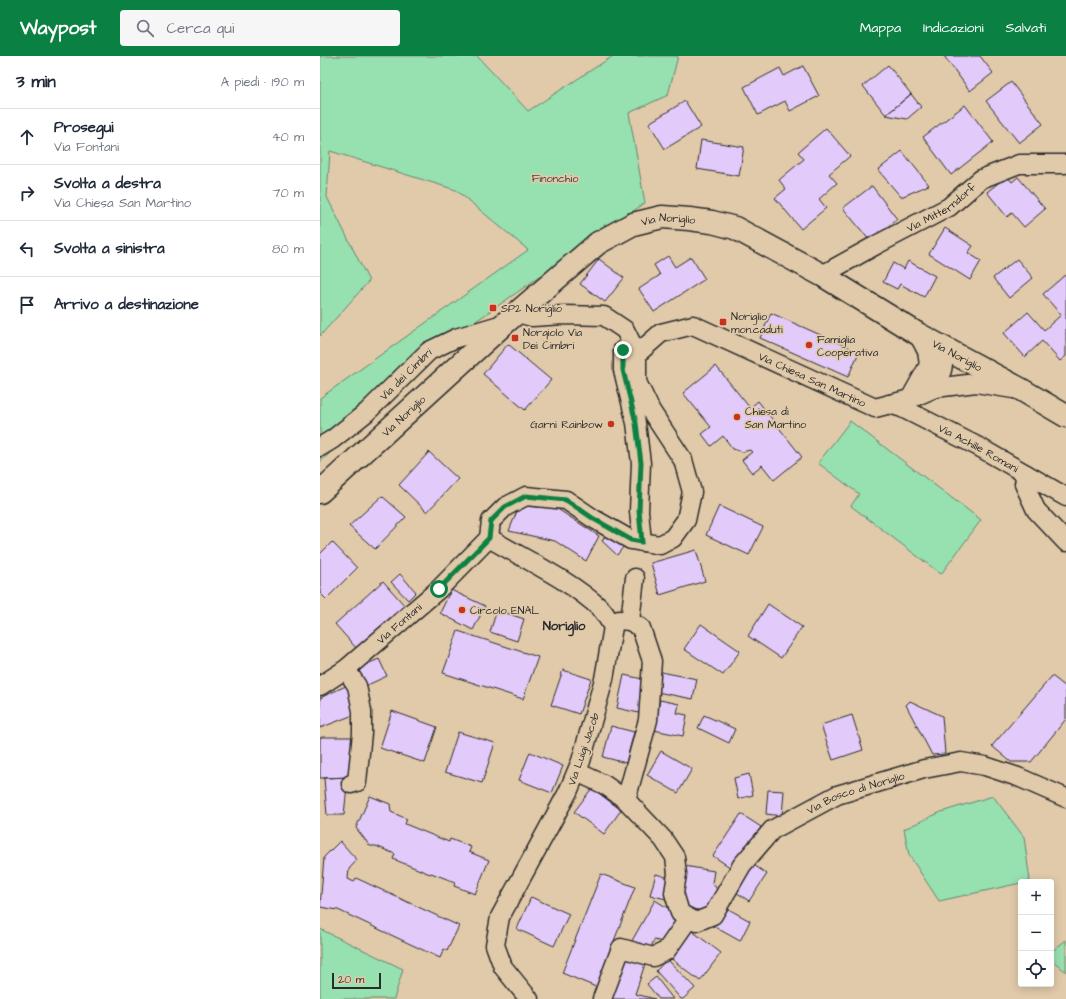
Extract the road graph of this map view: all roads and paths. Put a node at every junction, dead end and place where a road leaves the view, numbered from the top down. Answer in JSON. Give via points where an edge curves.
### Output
{"nodes":[{"id":1,"x":1066,"y":164,"type":"edge"},
{"id":2,"x":822,"y":275,"type":"junction"},
{"id":3,"x":511,"y":318,"type":"junction"},
{"id":4,"x":918,"y":334,"type":"junction"},
{"id":5,"x":946,"y":349,"type":"junction"},
{"id":6,"x":630,"y":352,"type":"junction"},
{"id":7,"x":929,"y":365,"type":"junction"},
{"id":8,"x":935,"y":388,"type":"junction"},
{"id":9,"x":1022,"y":390,"type":"junction"},
{"id":10,"x":910,"y":399,"type":"junction"},
{"id":11,"x":889,"y":404,"type":"junction"},
{"id":12,"x":1066,"y":416,"type":"edge"},
{"id":13,"x":320,"y":447,"type":"edge"},
{"id":14,"x":1026,"y":474,"type":"junction"},
{"id":15,"x":320,"y":492,"type":"edge"},
{"id":16,"x":1066,"y":498,"type":"edge"},
{"id":17,"x":489,"y":538,"type":"junction"},
{"id":18,"x":642,"y":542,"type":"junction"},
{"id":19,"x":1066,"y":542,"type":"edge"},
{"id":20,"x":635,"y":578,"type":"dead end"},
{"id":21,"x":608,"y":620,"type":"junction"},
{"id":22,"x":630,"y":621,"type":"junction"},
{"id":23,"x":346,"y":669,"type":"junction"},
{"id":24,"x":320,"y":686,"type":"edge"},
{"id":25,"x":577,"y":772,"type":"junction"},
{"id":26,"x":351,"y":784,"type":"dead end"},
{"id":27,"x":1066,"y":798,"type":"edge"},
{"id":28,"x":626,"y":800,"type":"junction"},
{"id":29,"x":689,"y":918,"type":"junction"},
{"id":30,"x":529,"y":999,"type":"edge"},
{"id":31,"x":602,"y":999,"type":"edge"}],
"edges":[{"from":1,"to":2,"type":"street","name":"Via Mitterndorf","via":[[1019,164],[981,180],[949,207]]},
{"from":2,"to":3,"type":"main road","name":"Via Noriglio","via":[[735,228],[712,222],[662,217],[633,224],[598,243]]},
{"from":2,"to":4,"type":"main road","name":"Via Noriglio"},
{"from":3,"to":6,"type":"street","via":[[604,316],[625,330]]},
{"from":3,"to":13,"type":"street","name":"Via dei Cimbri","via":[[429,351],[367,412]]},
{"from":3,"to":15,"type":"main road","name":"Via Noriglio"},
{"from":4,"to":5,"type":"main road","name":"Via Noriglio"},
{"from":4,"to":7,"type":"street","via":[[927,351]]},
{"from":5,"to":7,"type":"street"},
{"from":5,"to":8,"type":"street"},
{"from":5,"to":9,"type":"main road","name":"Via Noriglio"},
{"from":6,"to":11,"type":"street","name":"Via Chiesa San Martino","via":[[661,333],[693,325],[875,408]]},
{"from":6,"to":18,"type":"street","via":[[623,370],[636,423],[641,463],[639,511]]},
{"from":6,"to":18,"type":"street","via":[[637,382],[651,410],[683,460],[692,492],[686,520],[673,538],[660,545]]},
{"from":7,"to":10,"type":"street"},
{"from":8,"to":9,"type":"street","name":"Via Chiesa San Martino","via":[[976,383]]},
{"from":8,"to":10,"type":"street","name":"Via Chiesa San Martino"},
{"from":9,"to":12,"type":"main road","name":"Via Noriglio"},
{"from":10,"to":11,"type":"street","name":"Via Chiesa San Martino"},
{"from":11,"to":14,"type":"street","name":"Via Achille Romani","via":[[979,447]]},
{"from":14,"to":16,"type":"street","name":"Via Achille Romani"},
{"from":14,"to":19,"type":"street","via":[[1024,484],[1036,510]]},
{"from":17,"to":18,"type":"street","via":[[491,521],[505,507],[526,496],[566,500],[631,540]]},
{"from":17,"to":21,"type":"street","via":[[552,574],[602,610]]},
{"from":17,"to":23,"type":"street","name":"Via Fontani","via":[[439,589]]},
{"from":20,"to":22,"type":"street"},
{"from":21,"to":22,"type":"street"},
{"from":21,"to":25,"type":"street","name":"Via Luigi Jacob","via":[[613,627],[604,679]]},
{"from":22,"to":28,"type":"street","via":[[641,628],[652,661],[648,720]]},
{"from":23,"to":24,"type":"street","name":"Via Fontani"},
{"from":23,"to":26,"type":"street","via":[[357,686],[362,711],[359,774],[357,782]]},
{"from":25,"to":28,"type":"street","via":[[605,785]]},
{"from":25,"to":30,"type":"street","name":"Via Luigi Jacob","via":[[500,917],[495,945],[503,967]]},
{"from":27,"to":29,"type":"street","name":"Via Bosco di Noriglio","via":[[986,766],[961,762],[886,779],[837,795],[772,830],[742,865],[713,915],[696,922]]},
{"from":28,"to":29,"type":"street","via":[[663,840],[674,857],[677,874],[674,893],[680,913]]},
{"from":29,"to":31,"type":"street","via":[[666,951],[653,957],[621,948]]}]}
